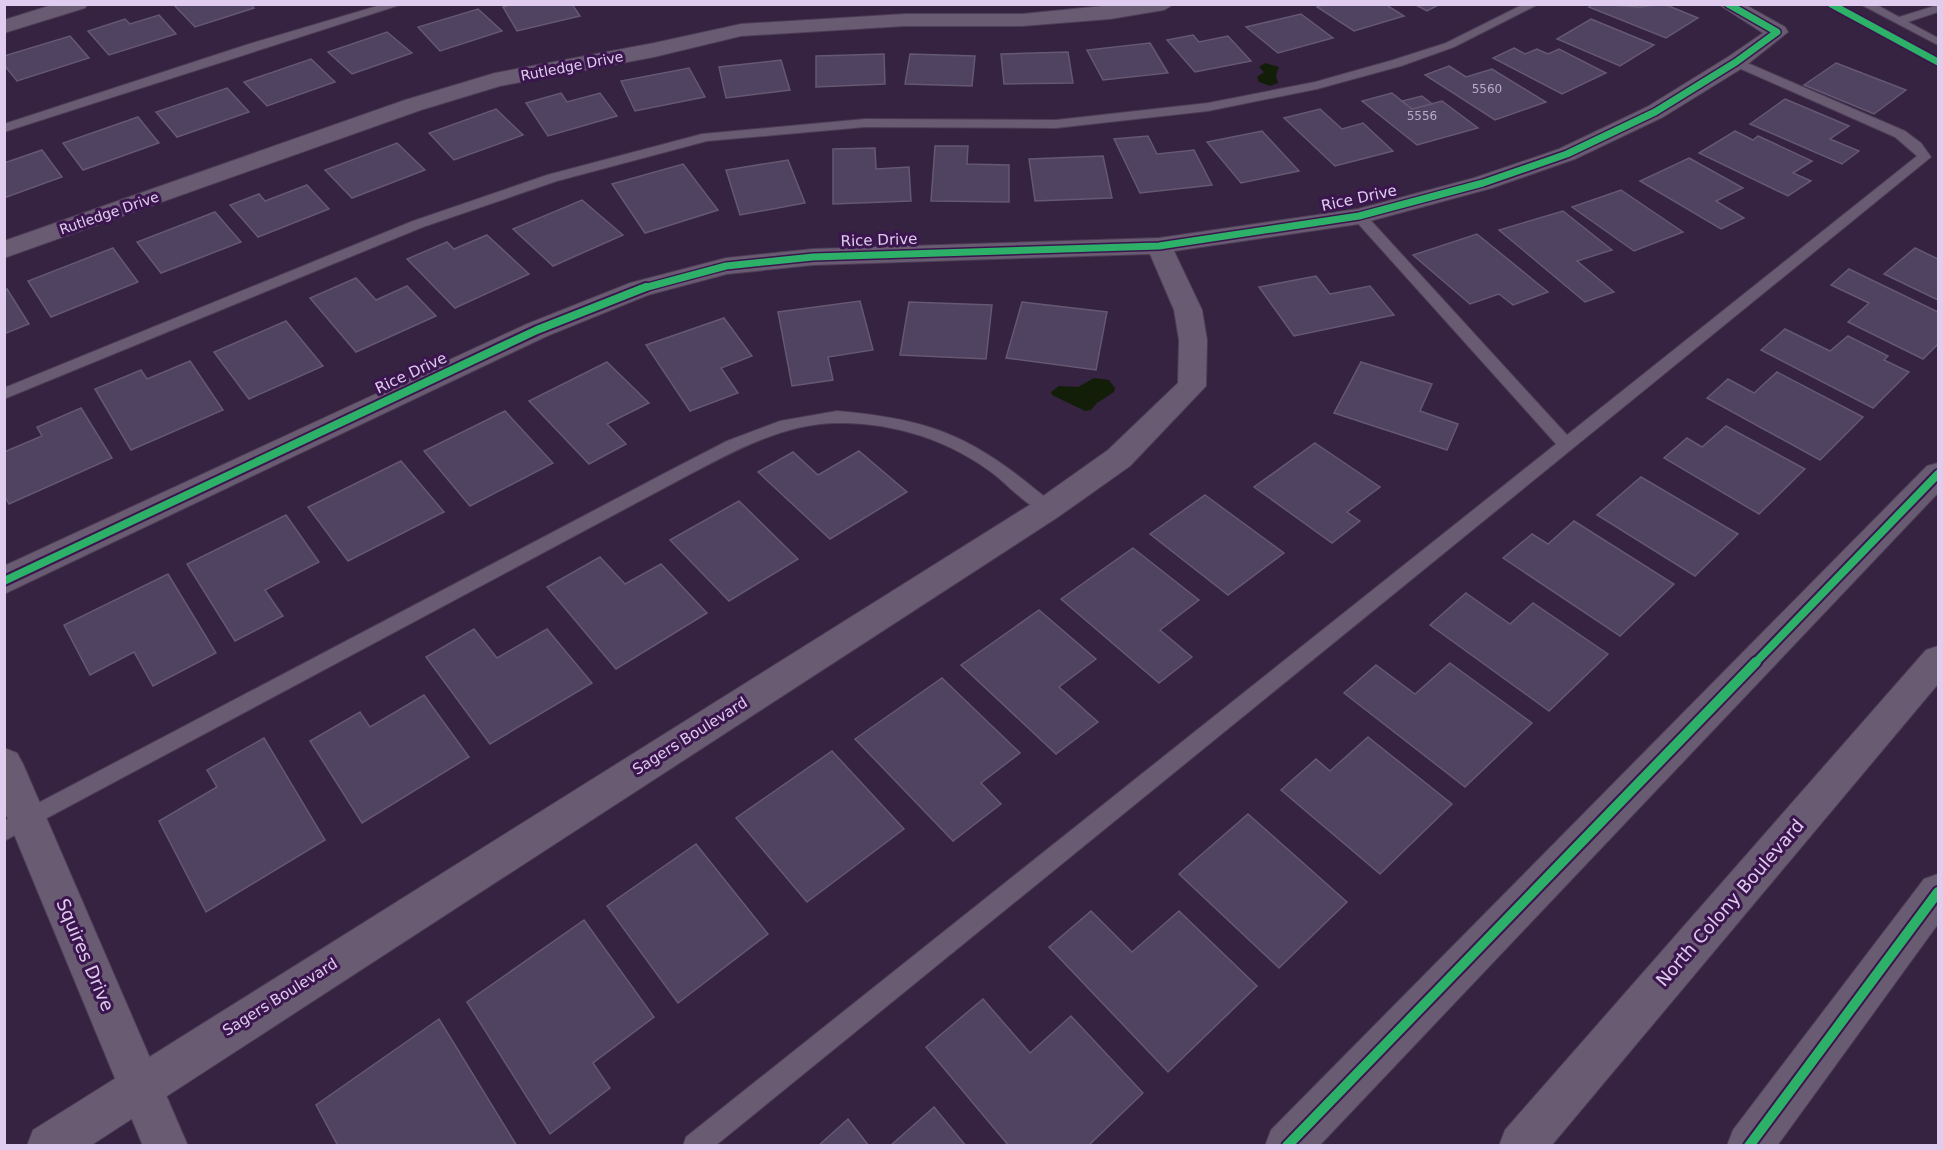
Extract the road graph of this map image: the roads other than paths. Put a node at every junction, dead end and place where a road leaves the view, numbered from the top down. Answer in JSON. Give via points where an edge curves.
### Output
{"nodes":[{"id":1,"x":78,"y":4,"type":"edge"},
{"id":2,"x":398,"y":4,"type":"edge"},
{"id":3,"x":1164,"y":4,"type":"edge"},
{"id":4,"x":1534,"y":4,"type":"edge"},
{"id":5,"x":1728,"y":4,"type":"edge"},
{"id":6,"x":1865,"y":4,"type":"edge"},
{"id":7,"x":1938,"y":8,"type":"edge"},
{"id":8,"x":1898,"y":21,"type":"junction"},
{"id":9,"x":4,"y":27,"type":"edge"},
{"id":10,"x":1938,"y":42,"type":"edge"},
{"id":11,"x":1736,"y":62,"type":"junction"},
{"id":12,"x":4,"y":128,"type":"edge"},
{"id":13,"x":1359,"y":216,"type":"junction"},
{"id":14,"x":1158,"y":246,"type":"junction"},
{"id":15,"x":4,"y":250,"type":"edge"},
{"id":16,"x":4,"y":394,"type":"edge"},
{"id":17,"x":1566,"y":444,"type":"junction"},
{"id":18,"x":1938,"y":474,"type":"edge"},
{"id":19,"x":1047,"y":509,"type":"junction"},
{"id":20,"x":4,"y":581,"type":"edge"},
{"id":21,"x":1938,"y":660,"type":"edge"},
{"id":22,"x":4,"y":764,"type":"edge"},
{"id":23,"x":16,"y":826,"type":"edge"},
{"id":24,"x":1938,"y":892,"type":"edge"},
{"id":25,"x":141,"y":1085,"type":"junction"},
{"id":26,"x":49,"y":1146,"type":"edge"},
{"id":27,"x":166,"y":1146,"type":"edge"},
{"id":28,"x":695,"y":1146,"type":"edge"},
{"id":29,"x":1287,"y":1146,"type":"edge"},
{"id":30,"x":1521,"y":1146,"type":"edge"},
{"id":31,"x":1749,"y":1146,"type":"edge"}],
"edges":[{"from":1,"to":9,"type":"street"},
{"from":2,"to":12,"type":"lane"},
{"from":3,"to":15,"type":"street","name":"Rutledge Drive","via":[[1022,20],[906,20],[741,30],[585,61],[413,105]]},
{"from":4,"to":16,"type":"lane","via":[[1450,45],[1396,63],[1317,85],[1208,107],[1056,124],[866,123],[707,137],[552,178],[418,224]]},
{"from":5,"to":11,"type":"street","name":"Rice Drive","via":[[1777,32]]},
{"from":6,"to":8,"type":"lane"},
{"from":7,"to":8,"type":"lane"},
{"from":8,"to":10,"type":"lane"},
{"from":11,"to":13,"type":"street","name":"Rice Drive","via":[[1655,112],[1568,154],[1484,183]]},
{"from":11,"to":17,"type":"lane","via":[[1900,134],[1924,157]]},
{"from":13,"to":14,"type":"street","name":"Rice Drive"},
{"from":13,"to":17,"type":"lane"},
{"from":14,"to":19,"type":"street","name":"Sagers Boulevard","via":[[1188,310],[1193,340],[1192,386],[1119,458]]},
{"from":14,"to":20,"type":"street","name":"Rice Drive","via":[[813,257],[726,266],[639,289],[537,330]]},
{"from":17,"to":28,"type":"lane"},
{"from":18,"to":29,"type":"street"},
{"from":19,"to":23,"type":"lane","via":[[998,470],[947,439],[920,428],[837,417],[786,425],[732,445]]},
{"from":19,"to":25,"type":"street","name":"Sagers Boulevard"},
{"from":21,"to":30,"type":"street","name":"North Colony Boulevard"},
{"from":22,"to":23,"type":"street","name":"Squires Drive"},
{"from":23,"to":25,"type":"street","name":"Squires Drive"},
{"from":24,"to":31,"type":"street"},
{"from":25,"to":26,"type":"street","name":"Sagers Boulevard"},
{"from":25,"to":27,"type":"street","name":"Squires Drive"}]}
